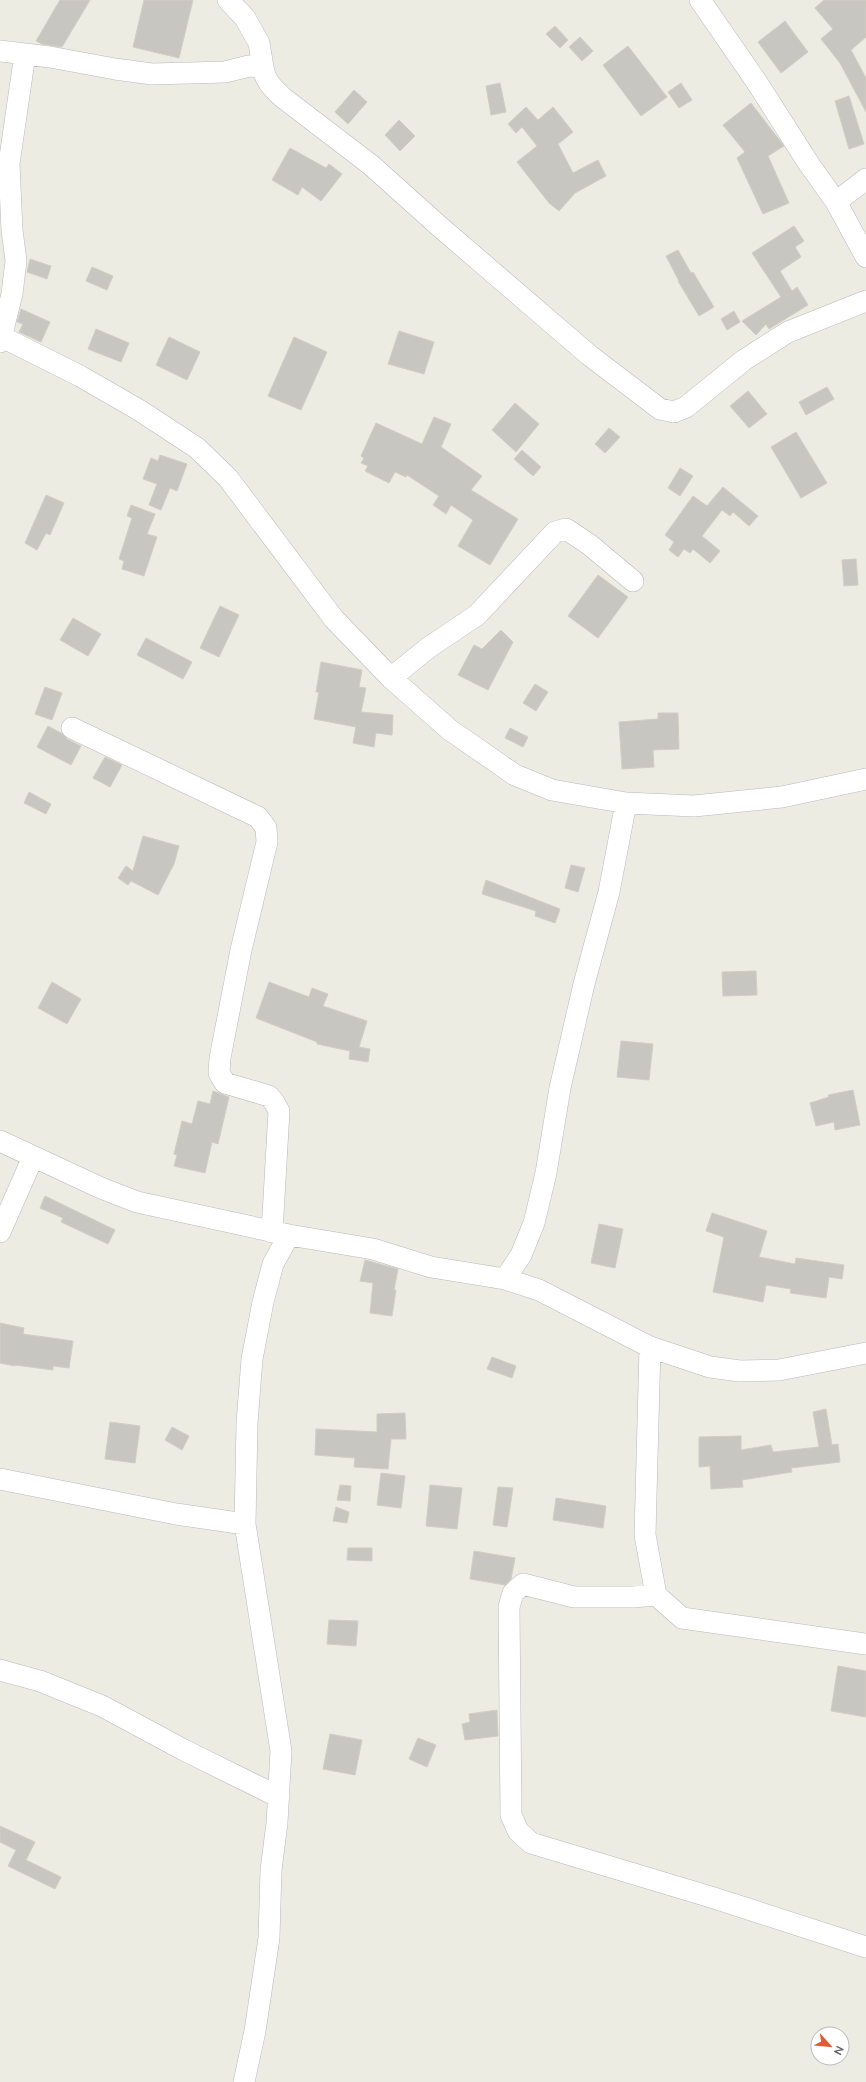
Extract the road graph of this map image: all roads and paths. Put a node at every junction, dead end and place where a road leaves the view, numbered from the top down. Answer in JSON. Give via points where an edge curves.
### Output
{"nodes":[{"id":1,"x":228,"y":0,"type":"edge"},
{"id":2,"x":700,"y":0,"type":"edge"},
{"id":3,"x":0,"y":51,"type":"edge"},
{"id":4,"x":26,"y":54,"type":"junction"},
{"id":5,"x":263,"y":67,"type":"junction"},
{"id":6,"x":866,"y":179,"type":"edge"},
{"id":7,"x":836,"y":202,"type":"junction"},
{"id":8,"x":866,"y":257,"type":"edge"},
{"id":9,"x":866,"y":301,"type":"edge"},
{"id":10,"x":1,"y":338,"type":"edge"},
{"id":11,"x":633,"y":581,"type":"dead end"},
{"id":12,"x":391,"y":678,"type":"junction"},
{"id":13,"x":72,"y":728,"type":"dead end"},
{"id":14,"x":866,"y":779,"type":"edge"},
{"id":15,"x":626,"y":804,"type":"junction"},
{"id":16,"x":0,"y":1141,"type":"edge"},
{"id":17,"x":33,"y":1157,"type":"junction"},
{"id":18,"x":0,"y":1232,"type":"edge"},
{"id":19,"x":280,"y":1234,"type":"junction"},
{"id":20,"x":505,"y":1279,"type":"junction"},
{"id":21,"x":650,"y":1347,"type":"junction"},
{"id":22,"x":866,"y":1353,"type":"edge"},
{"id":23,"x":0,"y":1479,"type":"edge"},
{"id":24,"x":245,"y":1524,"type":"junction"},
{"id":25,"x":656,"y":1595,"type":"junction"},
{"id":26,"x":866,"y":1644,"type":"edge"},
{"id":27,"x":0,"y":1670,"type":"edge"},
{"id":28,"x":279,"y":1797,"type":"junction"},
{"id":29,"x":866,"y":1947,"type":"edge"},
{"id":30,"x":244,"y":2082,"type":"edge"}],
"edges":[{"from":1,"to":5,"type":"street","via":[[245,18],[260,43]]},
{"from":2,"to":7,"type":"street","via":[[756,81],[808,164]]},
{"from":3,"to":4,"type":"street"},
{"from":4,"to":5,"type":"street","via":[[152,74],[224,72],[249,66]]},
{"from":4,"to":10,"type":"street","via":[[9,164],[16,261],[12,294]]},
{"from":5,"to":9,"type":"street","via":[[264,75],[271,86],[282,96],[371,165],[590,355],[660,409],[674,412],[686,407],[744,360],[788,332]]},
{"from":6,"to":7,"type":"street"},
{"from":7,"to":8,"type":"street"},
{"from":10,"to":12,"type":"street","via":[[80,376],[197,448],[228,478],[334,619]]},
{"from":11,"to":12,"type":"street","via":[[578,534],[566,528],[555,532],[476,615],[428,648]]},
{"from":12,"to":15,"type":"street","via":[[450,730],[515,775],[552,790]]},
{"from":13,"to":19,"type":"street","via":[[258,817],[266,828],[267,842],[241,950],[219,1073],[225,1083],[269,1096],[279,1111]]},
{"from":14,"to":15,"type":"street","via":[[782,797],[732,803],[694,806]]},
{"from":15,"to":20,"type":"street","via":[[609,892],[560,1088],[546,1173],[534,1222],[521,1255]]},
{"from":16,"to":17,"type":"street"},
{"from":17,"to":18,"type":"street"},
{"from":17,"to":19,"type":"street","via":[[137,1202]]},
{"from":19,"to":20,"type":"street","via":[[373,1249],[431,1266]]},
{"from":19,"to":24,"type":"street","via":[[252,1359],[247,1423]]},
{"from":20,"to":21,"type":"street","via":[[539,1290]]},
{"from":21,"to":22,"type":"street","via":[[710,1367],[740,1371],[779,1370]]},
{"from":21,"to":25,"type":"street","via":[[645,1535]]},
{"from":23,"to":24,"type":"street","via":[[176,1514]]},
{"from":24,"to":28,"type":"street","via":[[281,1751]]},
{"from":25,"to":26,"type":"street","via":[[682,1618]]},
{"from":25,"to":29,"type":"street","via":[[574,1597],[523,1584],[513,1593],[509,1607],[512,1815],[518,1831],[531,1843]]},
{"from":27,"to":28,"type":"street","via":[[40,1681],[102,1706]]},
{"from":28,"to":30,"type":"street","via":[[271,1870],[269,1938],[255,2031]]}]}
